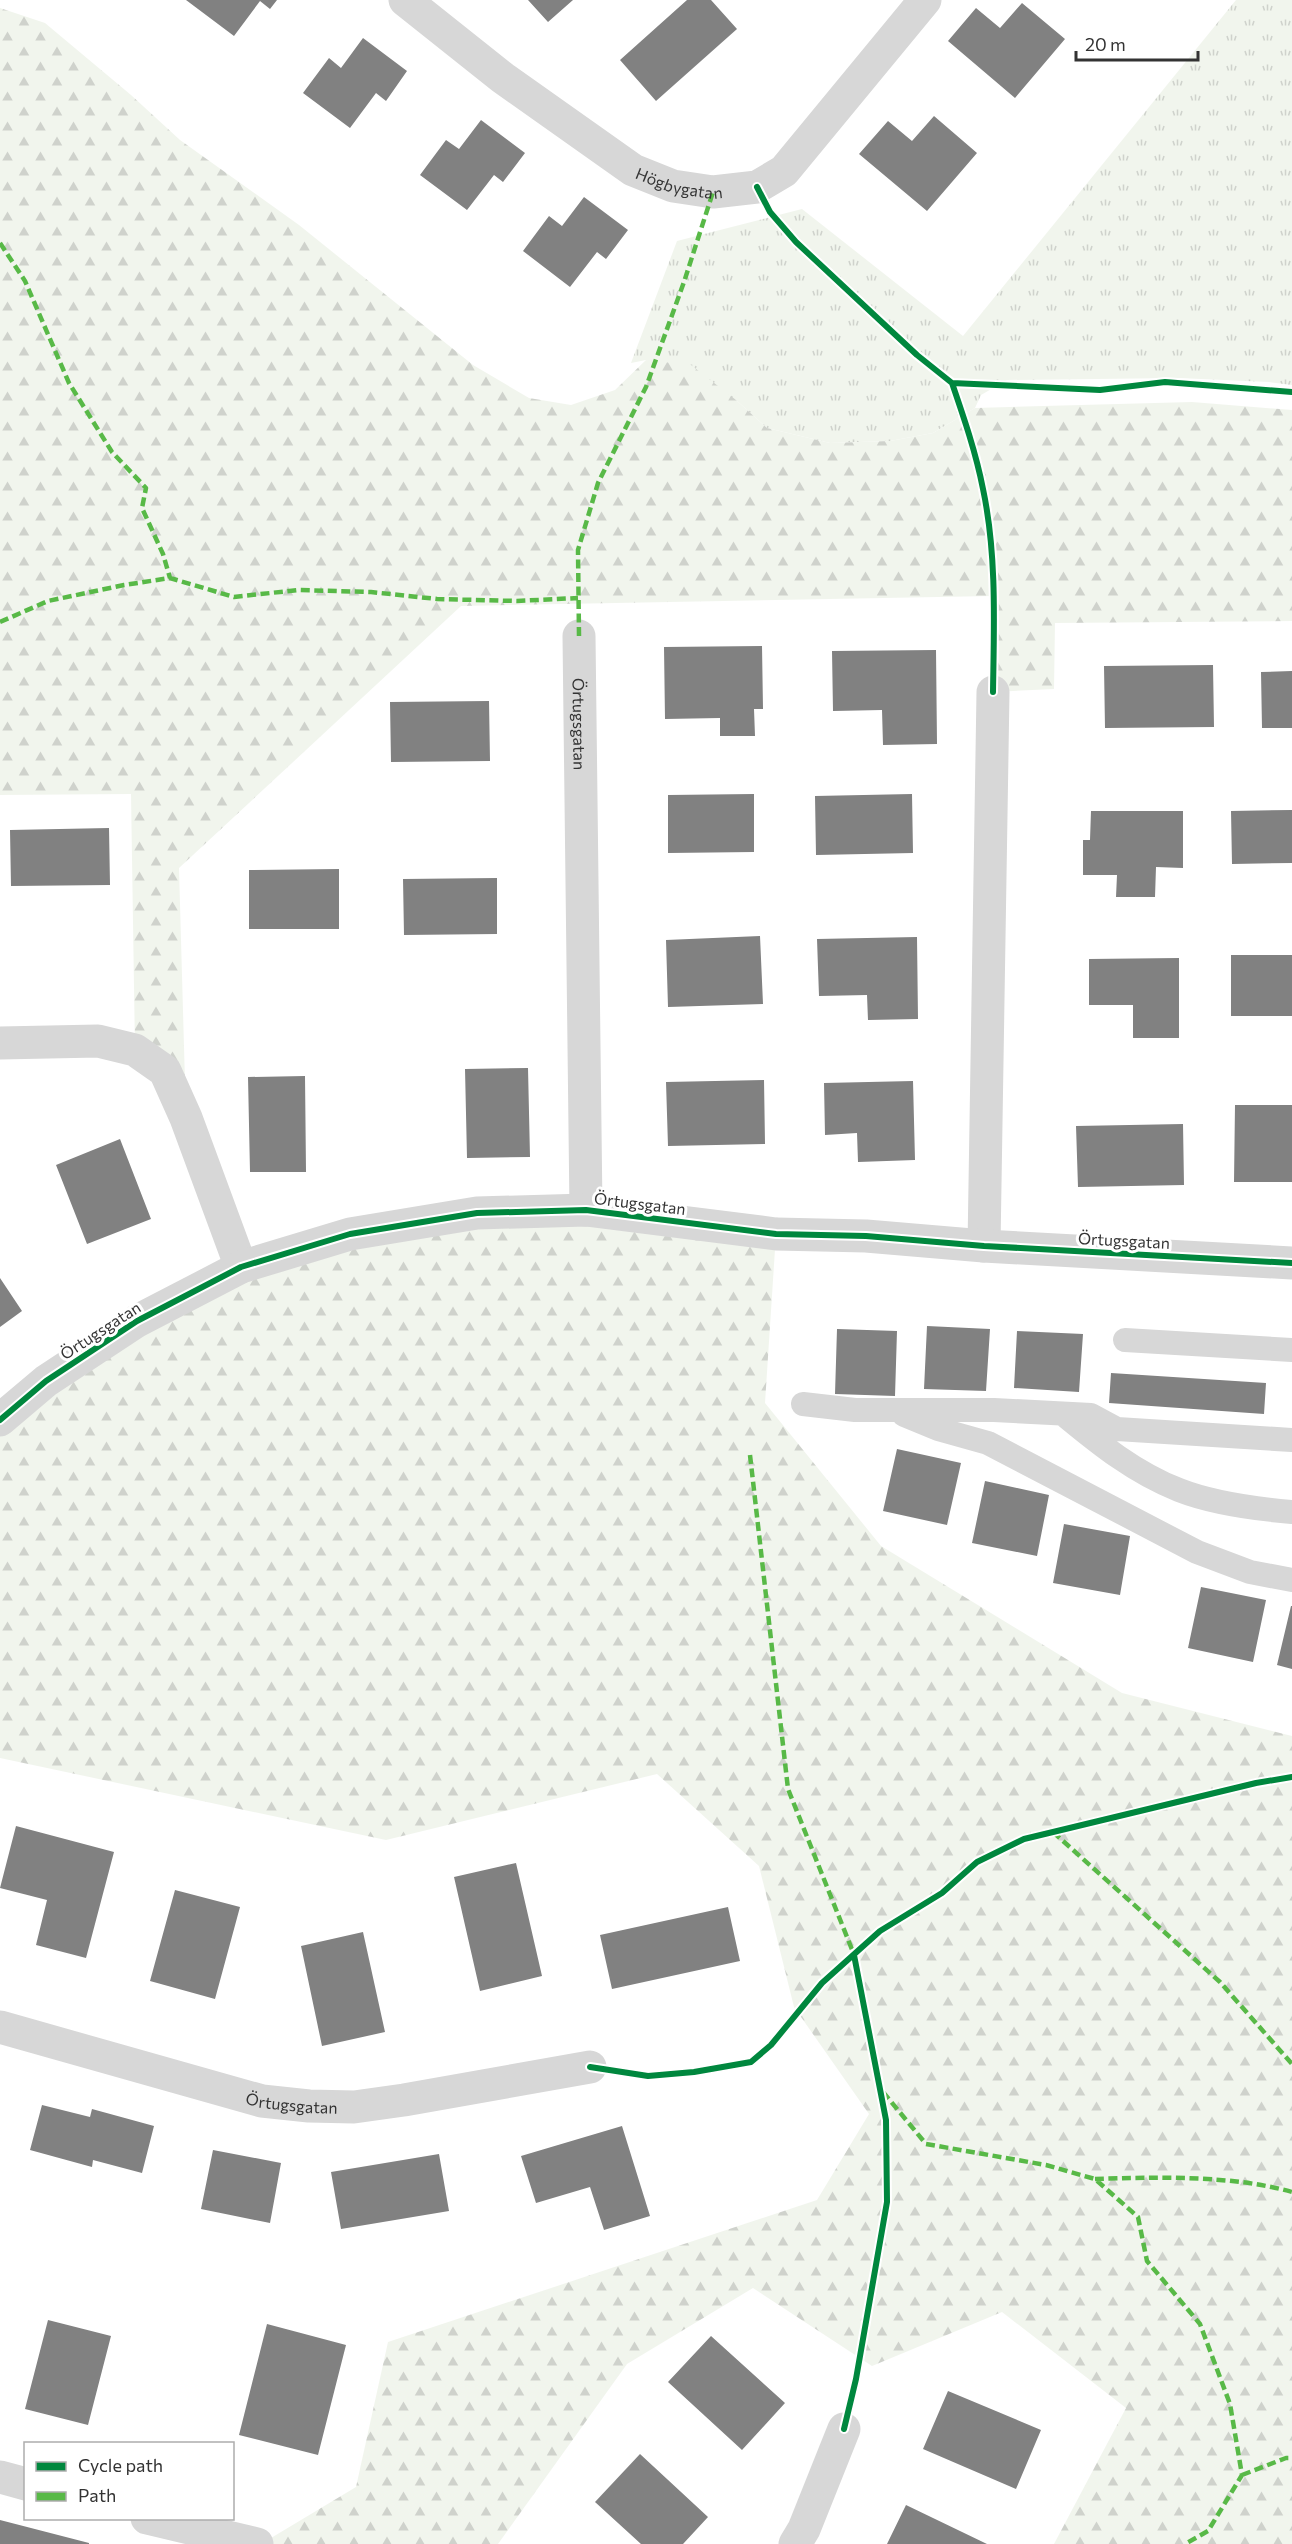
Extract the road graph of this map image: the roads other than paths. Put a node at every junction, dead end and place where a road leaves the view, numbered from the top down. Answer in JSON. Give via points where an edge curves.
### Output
{"nodes":[{"id":1,"x":405,"y":0,"type":"edge"},
{"id":2,"x":925,"y":0,"type":"edge"},
{"id":3,"x":579,"y":636,"type":"dead end"},
{"id":4,"x":993,"y":692,"type":"dead end"},
{"id":5,"x":0,"y":1042,"type":"edge"},
{"id":6,"x":586,"y":1210,"type":"junction"},
{"id":7,"x":984,"y":1246,"type":"junction"},
{"id":8,"x":1292,"y":1263,"type":"edge"},
{"id":9,"x":241,"y":1267,"type":"junction"},
{"id":10,"x":1125,"y":1340,"type":"dead end"},
{"id":11,"x":1292,"y":1350,"type":"edge"},
{"id":12,"x":803,"y":1404,"type":"dead end"},
{"id":13,"x":892,"y":1410,"type":"junction"},
{"id":14,"x":1063,"y":1414,"type":"junction"},
{"id":15,"x":0,"y":1420,"type":"edge"},
{"id":16,"x":1292,"y":1440,"type":"edge"},
{"id":17,"x":1290,"y":1508,"type":"edge"},
{"id":18,"x":1292,"y":1580,"type":"edge"},
{"id":19,"x":0,"y":2027,"type":"edge"},
{"id":20,"x":590,"y":2067,"type":"dead end"},
{"id":21,"x":844,"y":2429,"type":"dead end"},
{"id":22,"x":0,"y":2477,"type":"edge"},
{"id":23,"x":24,"y":2483,"type":"edge"},
{"id":24,"x":155,"y":2520,"type":"edge"},
{"id":25,"x":257,"y":2544,"type":"edge"},
{"id":26,"x":795,"y":2544,"type":"edge"}],
"edges":[{"from":1,"to":2,"type":"street","name":"Högbygatan","via":[[503,78],[633,170],[673,186],[712,192],[757,187],[784,171]]},
{"from":3,"to":6,"type":"street","name":"Örtugsgatan"},
{"from":4,"to":7,"type":"street"},
{"from":5,"to":9,"type":"street","via":[[98,1041],[135,1050],[165,1071]]},
{"from":6,"to":7,"type":"street","name":"Örtugsgatan","via":[[776,1234],[866,1236]]},
{"from":6,"to":9,"type":"street","name":"Örtugsgatan","via":[[477,1213],[351,1234]]},
{"from":7,"to":8,"type":"street","name":"Örtugsgatan"},
{"from":9,"to":15,"type":"street","name":"Örtugsgatan","via":[[137,1320],[46,1381]]},
{"from":10,"to":11,"type":"lane"},
{"from":12,"to":13,"type":"lane"},
{"from":13,"to":14,"type":"lane"},
{"from":13,"to":18,"type":"lane","via":[[938,1429],[988,1443],[1197,1552],[1250,1572]]},
{"from":14,"to":16,"type":"lane","via":[[1091,1415],[1117,1429]]},
{"from":14,"to":17,"type":"lane","via":[[1112,1453],[1179,1490],[1265,1510]]},
{"from":19,"to":20,"type":"street","name":"Örtugsgatan","via":[[262,2101],[309,2106],[354,2107]]},
{"from":21,"to":26,"type":"street"},
{"from":22,"to":23,"type":"street"},
{"from":24,"to":25,"type":"street"}]}
